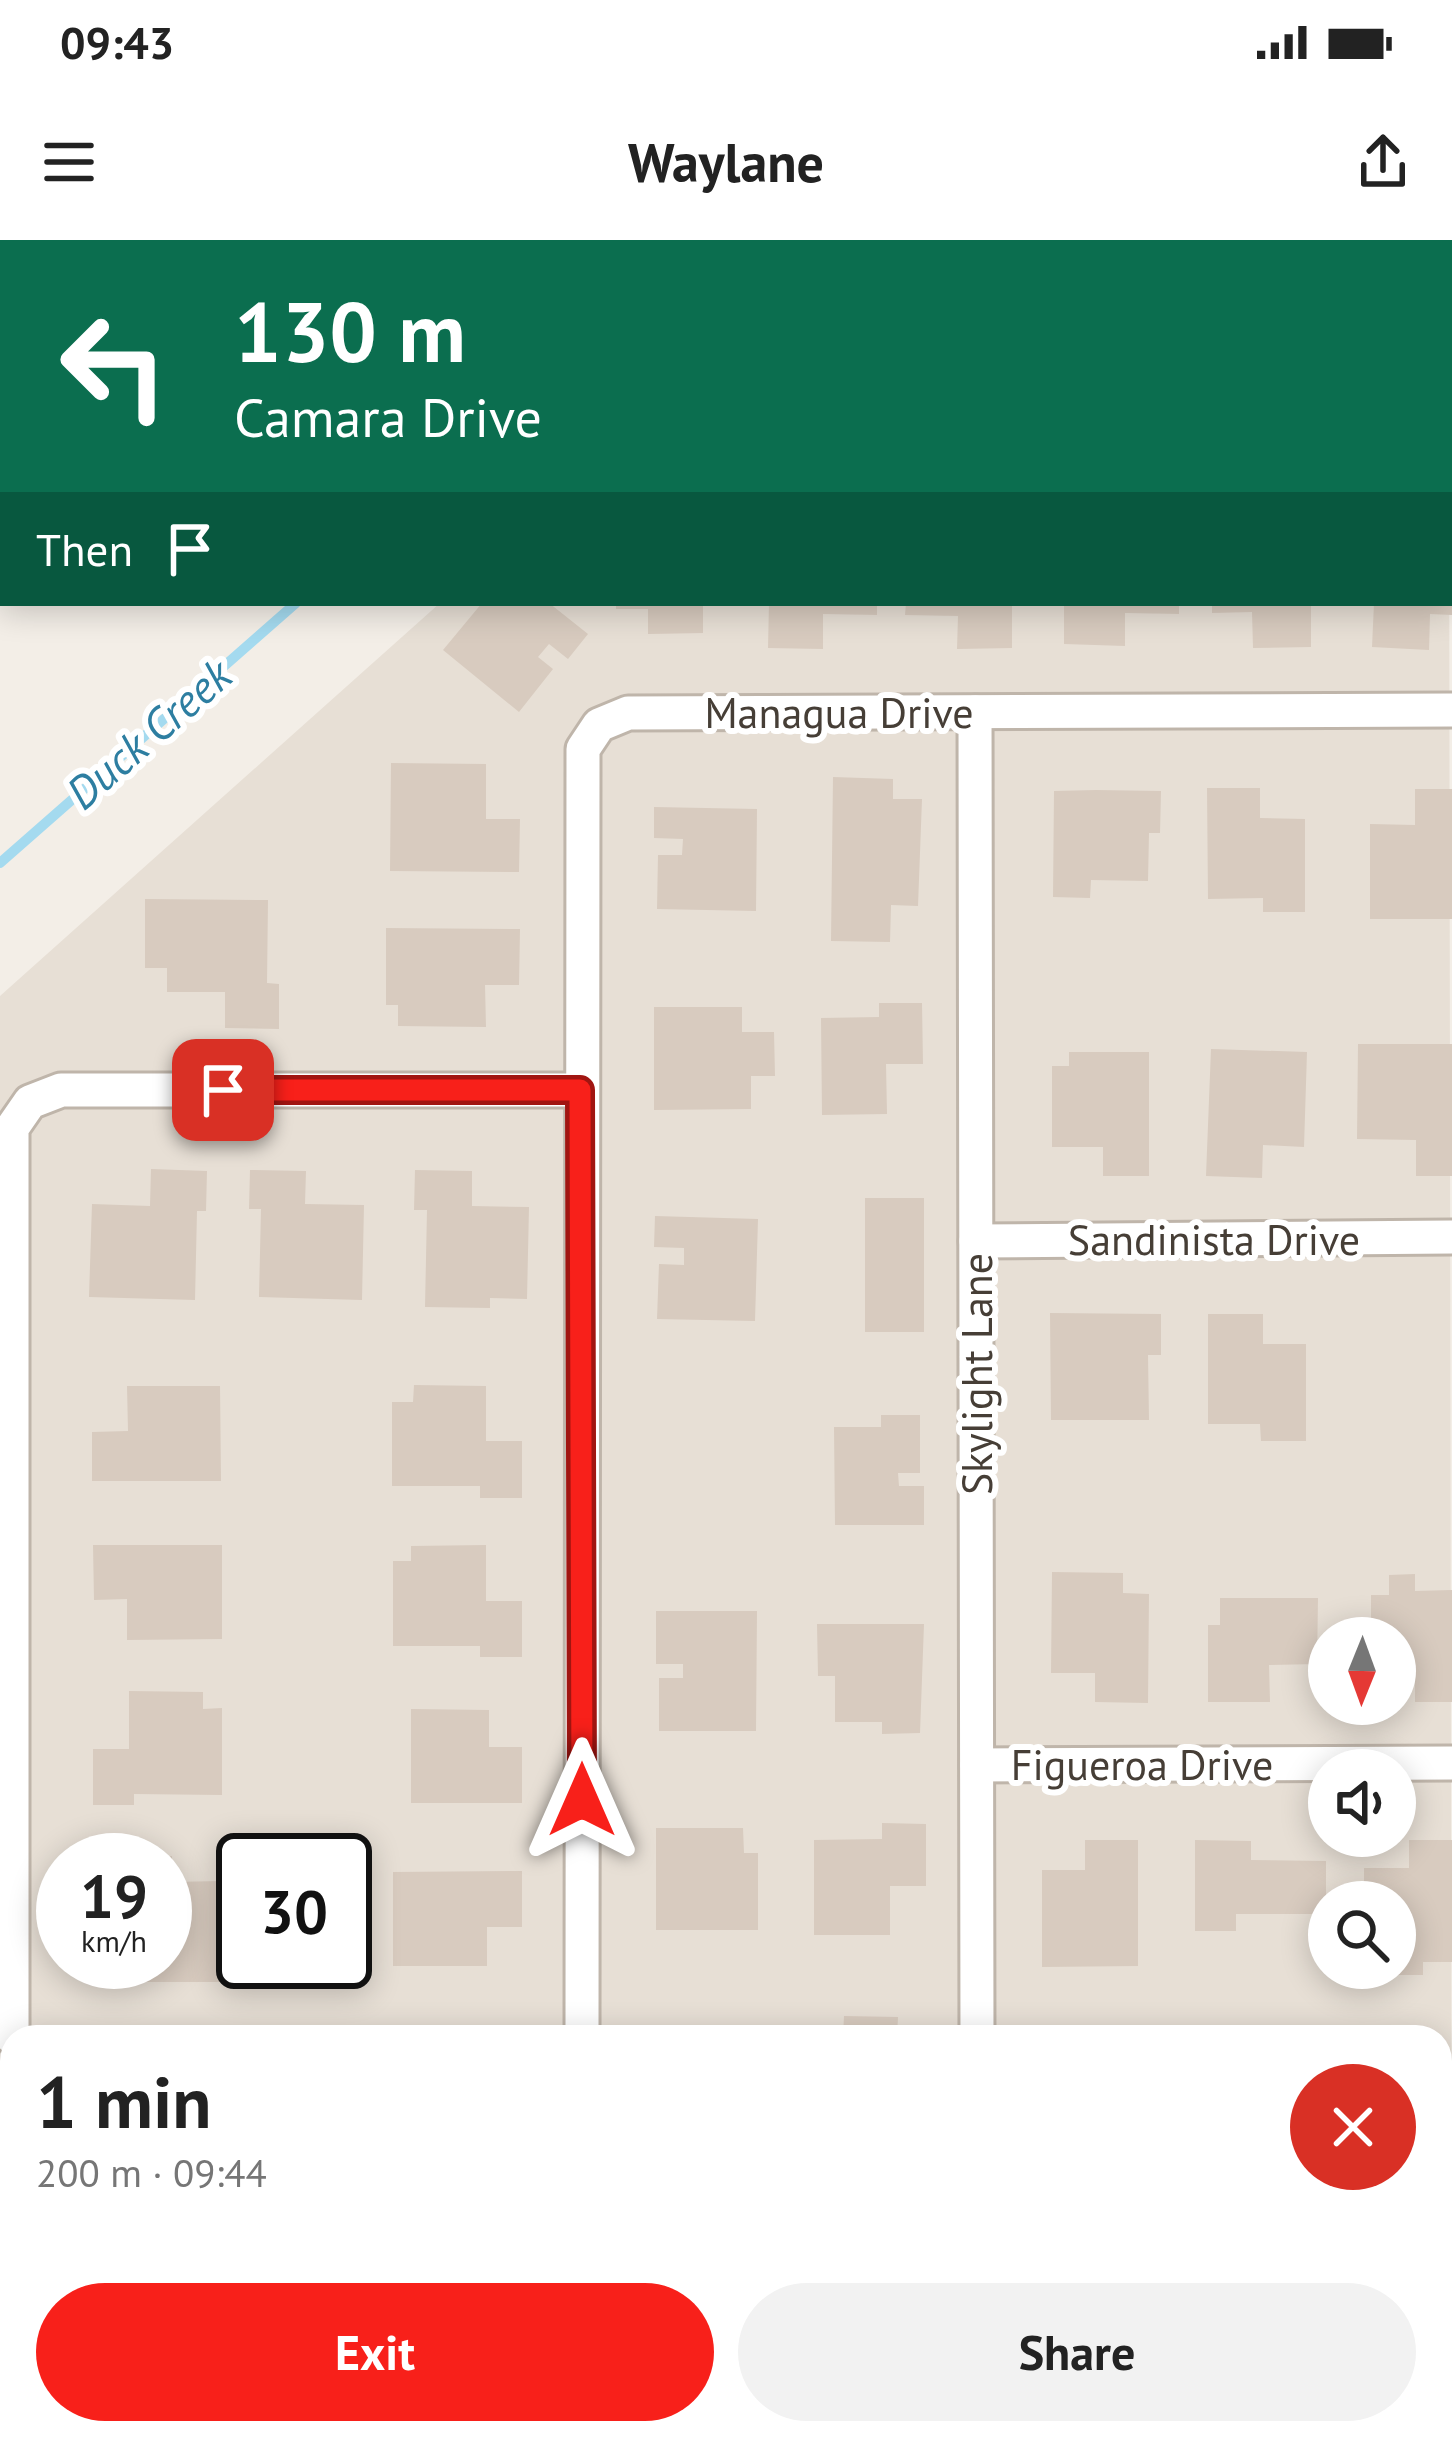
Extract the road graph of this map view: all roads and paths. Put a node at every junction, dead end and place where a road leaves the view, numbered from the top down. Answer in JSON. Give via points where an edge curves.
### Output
{"nodes":[{"id":1,"x":1452,"y":710,"type":"edge"},
{"id":2,"x":975,"y":712,"type":"junction"},
{"id":3,"x":580,"y":1090,"type":"junction"},
{"id":4,"x":1452,"y":1237,"type":"edge"},
{"id":5,"x":976,"y":1241,"type":"junction"},
{"id":6,"x":1452,"y":1763,"type":"edge"},
{"id":7,"x":977,"y":1765,"type":"junction"},
{"id":8,"x":6,"y":1945,"type":"edge"},
{"id":9,"x":11,"y":2025,"type":"edge"},
{"id":10,"x":582,"y":2025,"type":"edge"},
{"id":11,"x":977,"y":2025,"type":"edge"}],
"edges":[{"from":1,"to":2,"type":"street","name":"Managua Drive"},
{"from":2,"to":3,"type":"street","name":"Managua Drive","via":[[628,713],[599,725],[583,749]]},
{"from":2,"to":5,"type":"street","name":"Skylight Lane"},
{"from":3,"to":8,"type":"street","via":[[61,1090],[30,1102],[12,1128]]},
{"from":3,"to":10,"type":"street","name":"Managua Drive"},
{"from":4,"to":5,"type":"street","name":"Sandinista Drive"},
{"from":5,"to":7,"type":"street","name":"Skylight Lane"},
{"from":6,"to":7,"type":"street","name":"Figueroa Drive"},
{"from":7,"to":11,"type":"street","name":"Skylight Lane"},
{"from":8,"to":9,"type":"street"}]}
